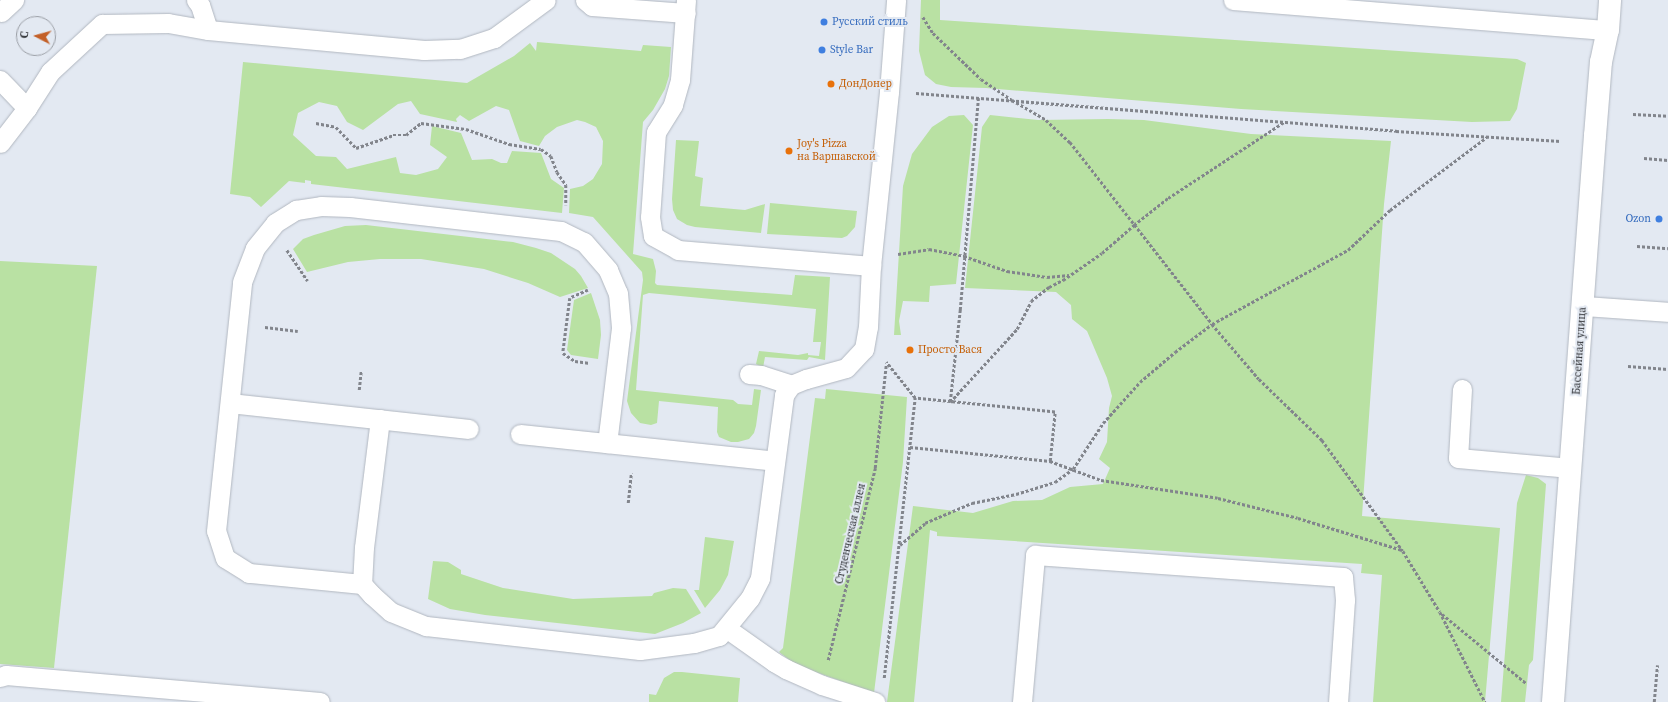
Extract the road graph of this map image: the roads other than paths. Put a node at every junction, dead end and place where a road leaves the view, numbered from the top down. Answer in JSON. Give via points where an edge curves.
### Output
{"nodes":[{"id":1,"x":196,"y":0,"type":"edge"},
{"id":2,"x":546,"y":0,"type":"edge"},
{"id":3,"x":585,"y":0,"type":"edge"},
{"id":4,"x":896,"y":0,"type":"edge"},
{"id":5,"x":1233,"y":0,"type":"edge"},
{"id":6,"x":1610,"y":0,"type":"edge"},
{"id":7,"x":686,"y":6,"type":"edge"},
{"id":8,"x":1383,"y":6,"type":"edge"},
{"id":9,"x":208,"y":30,"type":"junction"},
{"id":10,"x":1608,"y":30,"type":"junction"},
{"id":11,"x":0,"y":80,"type":"edge"},
{"id":12,"x":27,"y":108,"type":"junction"},
{"id":13,"x":0,"y":143,"type":"edge"},
{"id":14,"x":871,"y":266,"type":"junction"},
{"id":15,"x":1583,"y":306,"type":"junction"},
{"id":16,"x":1668,"y":312,"type":"edge"},
{"id":17,"x":749,"y":374,"type":"dead end"},
{"id":18,"x":791,"y":385,"type":"junction"},
{"id":19,"x":1462,"y":389,"type":"dead end"},
{"id":20,"x":230,"y":403,"type":"junction"},
{"id":21,"x":380,"y":419,"type":"junction"},
{"id":22,"x":469,"y":429,"type":"dead end"},
{"id":23,"x":520,"y":434,"type":"dead end"},
{"id":24,"x":607,"y":443,"type":"junction"},
{"id":25,"x":775,"y":461,"type":"junction"},
{"id":26,"x":1571,"y":468,"type":"junction"},
{"id":27,"x":362,"y":584,"type":"junction"},
{"id":28,"x":726,"y":628,"type":"junction"},
{"id":29,"x":0,"y":677,"type":"edge"},
{"id":30,"x":320,"y":702,"type":"edge"},
{"id":31,"x":875,"y":702,"type":"edge"},
{"id":32,"x":1022,"y":702,"type":"edge"},
{"id":33,"x":1338,"y":702,"type":"edge"},
{"id":34,"x":1553,"y":702,"type":"edge"}],
"edges":[{"from":1,"to":9,"type":"lane"},
{"from":2,"to":9,"type":"lane","via":[[494,38],[460,49],[424,50]]},
{"from":3,"to":7,"type":"lane","via":[[592,6]]},
{"from":4,"to":14,"type":"lane"},
{"from":5,"to":8,"type":"lane"},
{"from":6,"to":10,"type":"street","name":"Бассейная улица"},
{"from":7,"to":14,"type":"lane","via":[[680,80],[673,105],[656,132],[650,217],[653,236],[678,250]]},
{"from":8,"to":10,"type":"lane"},
{"from":9,"to":12,"type":"lane","via":[[168,23],[102,24],[50,72]]},
{"from":10,"to":15,"type":"street","name":"Бассейная улица","via":[[1601,62]]},
{"from":11,"to":12,"type":"lane"},
{"from":12,"to":13,"type":"lane"},
{"from":14,"to":18,"type":"lane","via":[[868,327],[864,349],[846,368]]},
{"from":15,"to":16,"type":"lane"},
{"from":15,"to":26,"type":"street","name":"Бассейная улица"},
{"from":17,"to":18,"type":"lane","via":[[761,375]]},
{"from":18,"to":25,"type":"lane","via":[[784,396]]},
{"from":19,"to":26,"type":"lane","via":[[1458,458]]},
{"from":20,"to":21,"type":"lane"},
{"from":20,"to":24,"type":"lane","via":[[242,282],[255,248],[275,222],[296,210],[322,206],[350,207],[561,232],[584,242],[608,270],[618,293],[621,328]]},
{"from":20,"to":27,"type":"lane","via":[[216,531],[226,558],[249,572]]},
{"from":21,"to":22,"type":"lane"},
{"from":21,"to":27,"type":"lane","via":[[364,547]]},
{"from":23,"to":24,"type":"lane"},
{"from":24,"to":25,"type":"lane"},
{"from":25,"to":28,"type":"lane","via":[[760,578],[750,598]]},
{"from":26,"to":34,"type":"street","name":"Бассейная улица"},
{"from":27,"to":28,"type":"lane","via":[[391,612],[426,626],[640,650],[694,643],[719,636]]},
{"from":28,"to":31,"type":"lane","via":[[786,669],[822,685]]},
{"from":29,"to":30,"type":"lane","via":[[6,675]]},
{"from":32,"to":33,"type":"lane","via":[[1035,555],[1343,577],[1345,600]]}]}
